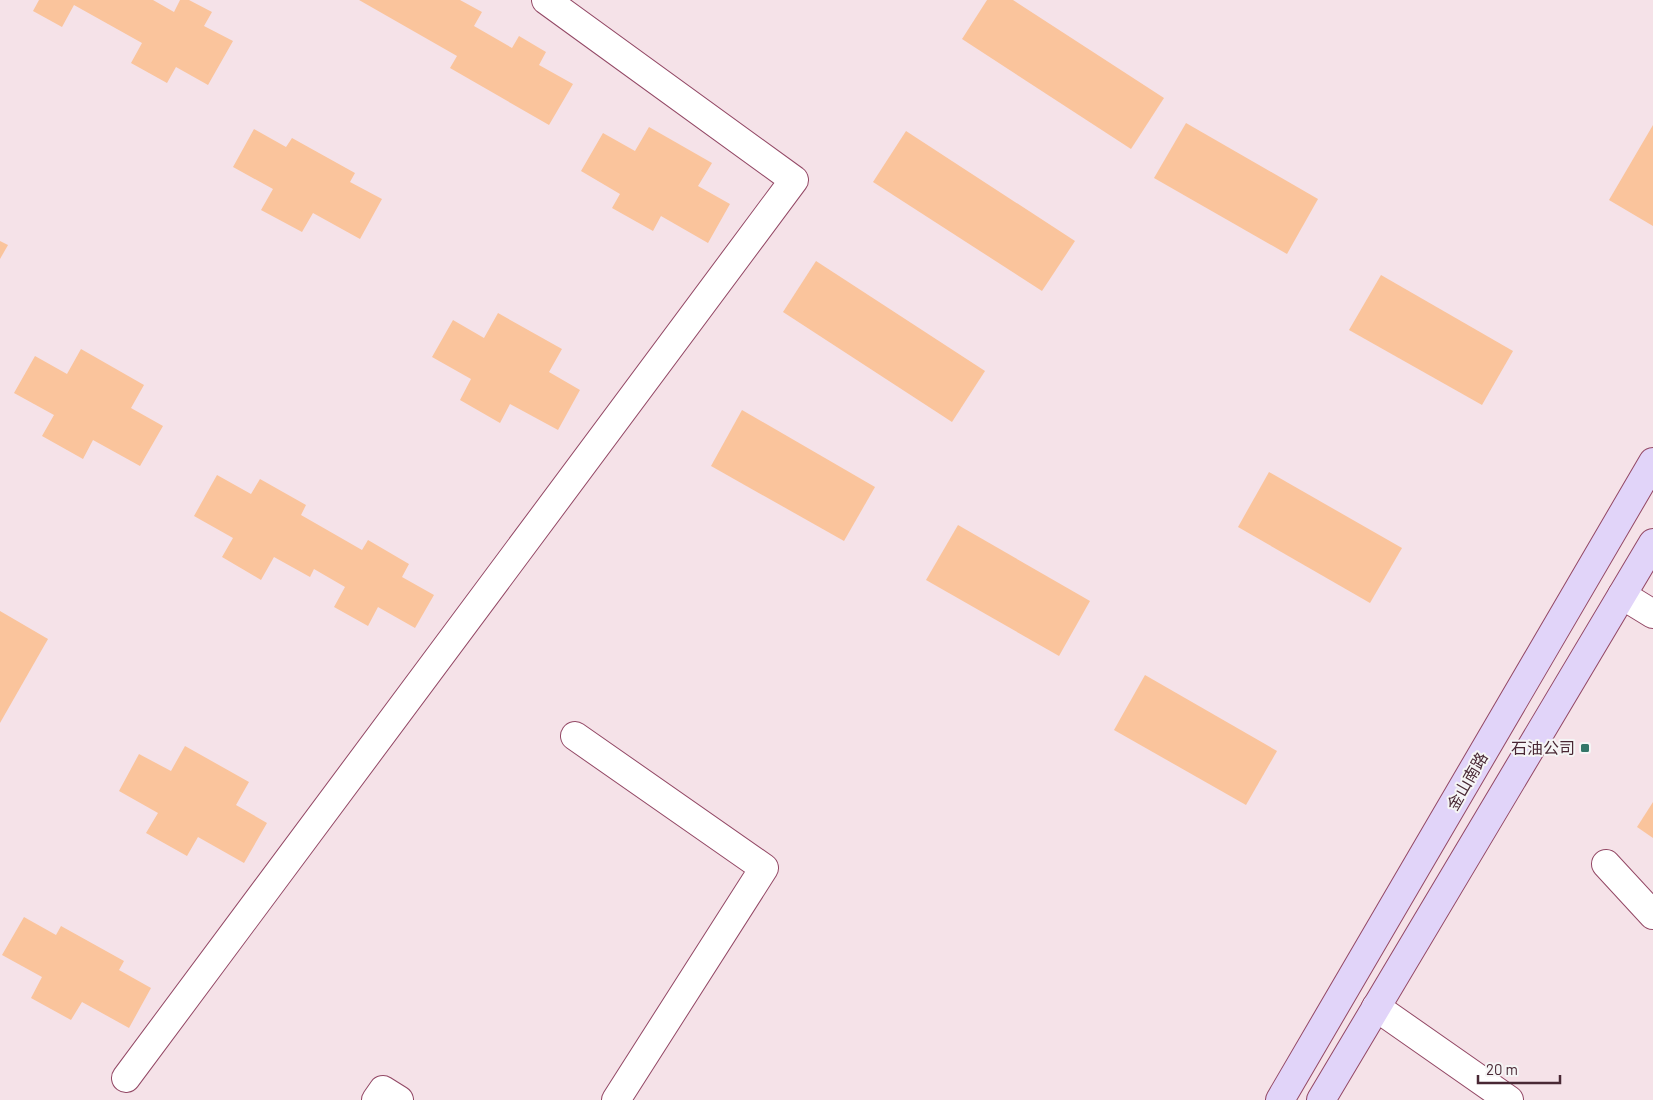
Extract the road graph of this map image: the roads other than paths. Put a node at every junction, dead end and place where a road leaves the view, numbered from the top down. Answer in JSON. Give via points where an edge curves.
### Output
{"nodes":[{"id":1,"x":546,"y":0,"type":"edge"},
{"id":2,"x":1653,"y":462,"type":"edge"},
{"id":3,"x":1653,"y":543,"type":"edge"},
{"id":4,"x":1587,"y":575,"type":"junction"},
{"id":5,"x":1622,"y":595,"type":"junction"},
{"id":6,"x":1653,"y":614,"type":"edge"},
{"id":7,"x":575,"y":736,"type":"dead end"},
{"id":8,"x":1606,"y":864,"type":"dead end"},
{"id":9,"x":1653,"y":915,"type":"edge"},
{"id":10,"x":1345,"y":989,"type":"junction"},
{"id":11,"x":1376,"y":1008,"type":"junction"},
{"id":12,"x":126,"y":1078,"type":"dead end"},
{"id":13,"x":376,"y":1100,"type":"edge"},
{"id":14,"x":399,"y":1100,"type":"edge"},
{"id":15,"x":616,"y":1100,"type":"edge"},
{"id":16,"x":1280,"y":1100,"type":"edge"},
{"id":17,"x":1321,"y":1100,"type":"edge"},
{"id":18,"x":1509,"y":1100,"type":"edge"}],
"edges":[{"from":1,"to":12,"type":"street","via":[[794,180]]},
{"from":2,"to":4,"type":"main road","name":"金山南路"},
{"from":3,"to":5,"type":"main road"},
{"from":4,"to":5,"type":"main road"},
{"from":4,"to":10,"type":"main road","name":"金山南路"},
{"from":5,"to":6,"type":"street"},
{"from":5,"to":11,"type":"main road"},
{"from":7,"to":15,"type":"street","via":[[764,868]]},
{"from":8,"to":9,"type":"street"},
{"from":10,"to":11,"type":"main road"},
{"from":10,"to":16,"type":"main road","name":"金山南路"},
{"from":11,"to":17,"type":"main road"},
{"from":11,"to":18,"type":"street"},
{"from":13,"to":14,"type":"street","via":[[383,1090]]}]}
